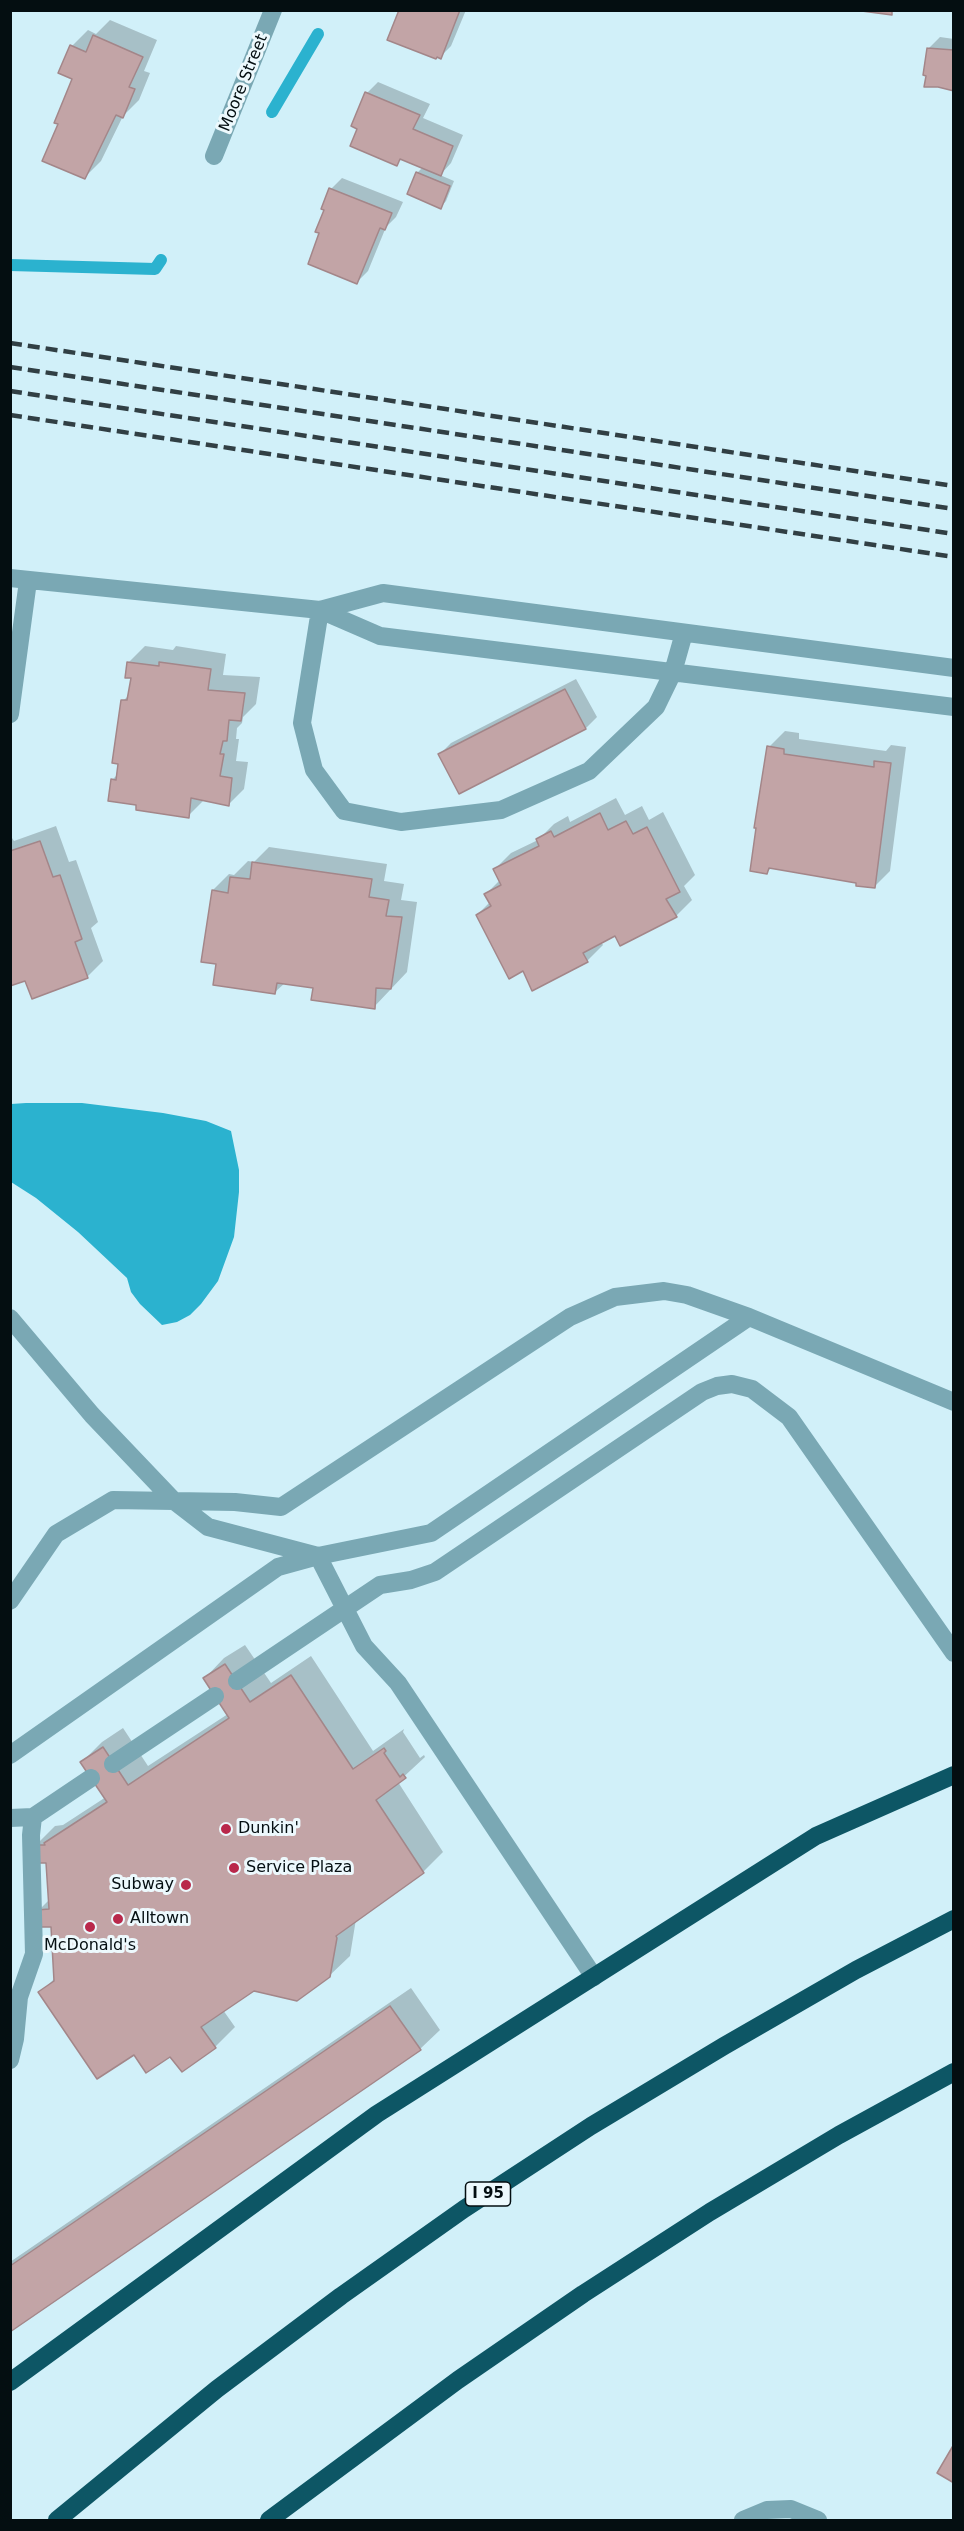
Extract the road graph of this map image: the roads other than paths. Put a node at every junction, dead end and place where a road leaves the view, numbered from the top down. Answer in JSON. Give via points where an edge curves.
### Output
{"nodes":[{"id":1,"x":273,"y":10,"type":"edge"},
{"id":2,"x":214,"y":156,"type":"dead end"},
{"id":3,"x":19,"y":579,"type":"edge"},
{"id":4,"x":320,"y":610,"type":"junction"},
{"id":5,"x":684,"y":633,"type":"junction"},
{"id":6,"x":954,"y":668,"type":"edge"},
{"id":7,"x":673,"y":672,"type":"junction"},
{"id":8,"x":954,"y":707,"type":"edge"},
{"id":9,"x":10,"y":714,"type":"edge"},
{"id":10,"x":749,"y":1317,"type":"junction"},
{"id":11,"x":10,"y":1318,"type":"edge"},
{"id":12,"x":954,"y":1402,"type":"edge"},
{"id":13,"x":173,"y":1500,"type":"junction"},
{"id":14,"x":318,"y":1556,"type":"junction"},
{"id":15,"x":10,"y":1600,"type":"edge"},
{"id":16,"x":344,"y":1608,"type":"junction"},
{"id":17,"x":954,"y":1653,"type":"edge"},
{"id":18,"x":237,"y":1681,"type":"dead end"},
{"id":19,"x":215,"y":1696,"type":"dead end"},
{"id":20,"x":10,"y":1755,"type":"edge"},
{"id":21,"x":113,"y":1764,"type":"dead end"},
{"id":22,"x":954,"y":1775,"type":"edge"},
{"id":23,"x":91,"y":1778,"type":"dead end"},
{"id":24,"x":33,"y":1817,"type":"junction"},
{"id":25,"x":10,"y":1818,"type":"edge"},
{"id":26,"x":954,"y":1919,"type":"edge"},
{"id":27,"x":594,"y":1977,"type":"junction"},
{"id":28,"x":10,"y":2060,"type":"edge"},
{"id":29,"x":954,"y":2072,"type":"edge"},
{"id":30,"x":10,"y":2382,"type":"edge"},
{"id":31,"x":57,"y":2520,"type":"edge"},
{"id":32,"x":269,"y":2520,"type":"edge"},
{"id":33,"x":743,"y":2520,"type":"edge"},
{"id":34,"x":818,"y":2520,"type":"edge"}],
"edges":[{"from":1,"to":2,"type":"street","name":"Moore Street"},
{"from":3,"to":4,"type":"street"},
{"from":3,"to":9,"type":"street"},
{"from":4,"to":5,"type":"street","via":[[383,593]]},
{"from":4,"to":7,"type":"street","via":[[380,636]]},
{"from":4,"to":7,"type":"street","via":[[302,723],[314,770],[344,811],[401,822],[501,810],[589,771],[656,707]]},
{"from":5,"to":6,"type":"street"},
{"from":5,"to":7,"type":"street"},
{"from":7,"to":8,"type":"street"},
{"from":10,"to":12,"type":"street"},
{"from":10,"to":13,"type":"street","via":[[676,1293],[615,1297],[570,1317],[281,1507]]},
{"from":10,"to":14,"type":"street","via":[[431,1533]]},
{"from":11,"to":13,"type":"street","via":[[92,1415]]},
{"from":13,"to":14,"type":"street","via":[[208,1527]]},
{"from":13,"to":15,"type":"street","via":[[113,1500],[56,1534]]},
{"from":14,"to":16,"type":"street"},
{"from":14,"to":20,"type":"street","via":[[278,1567]]},
{"from":16,"to":17,"type":"street","via":[[380,1585],[435,1572],[702,1392],[732,1384],[752,1389],[789,1417]]},
{"from":16,"to":18,"type":"street"},
{"from":16,"to":27,"type":"street","via":[[364,1646],[398,1683]]},
{"from":19,"to":21,"type":"street"},
{"from":22,"to":27,"type":"highway","via":[[816,1836]]},
{"from":23,"to":24,"type":"street"},
{"from":24,"to":25,"type":"street"},
{"from":24,"to":28,"type":"street","via":[[34,1954],[19,1997]]},
{"from":26,"to":31,"type":"highway","number":"I 95","via":[[724,2046],[464,2209],[217,2389]]},
{"from":27,"to":30,"type":"highway","via":[[377,2114]]},
{"from":29,"to":32,"type":"highway","via":[[838,2135],[583,2294],[458,2380]]},
{"from":33,"to":34,"type":"street","via":[[767,2510],[791,2509]]}]}
